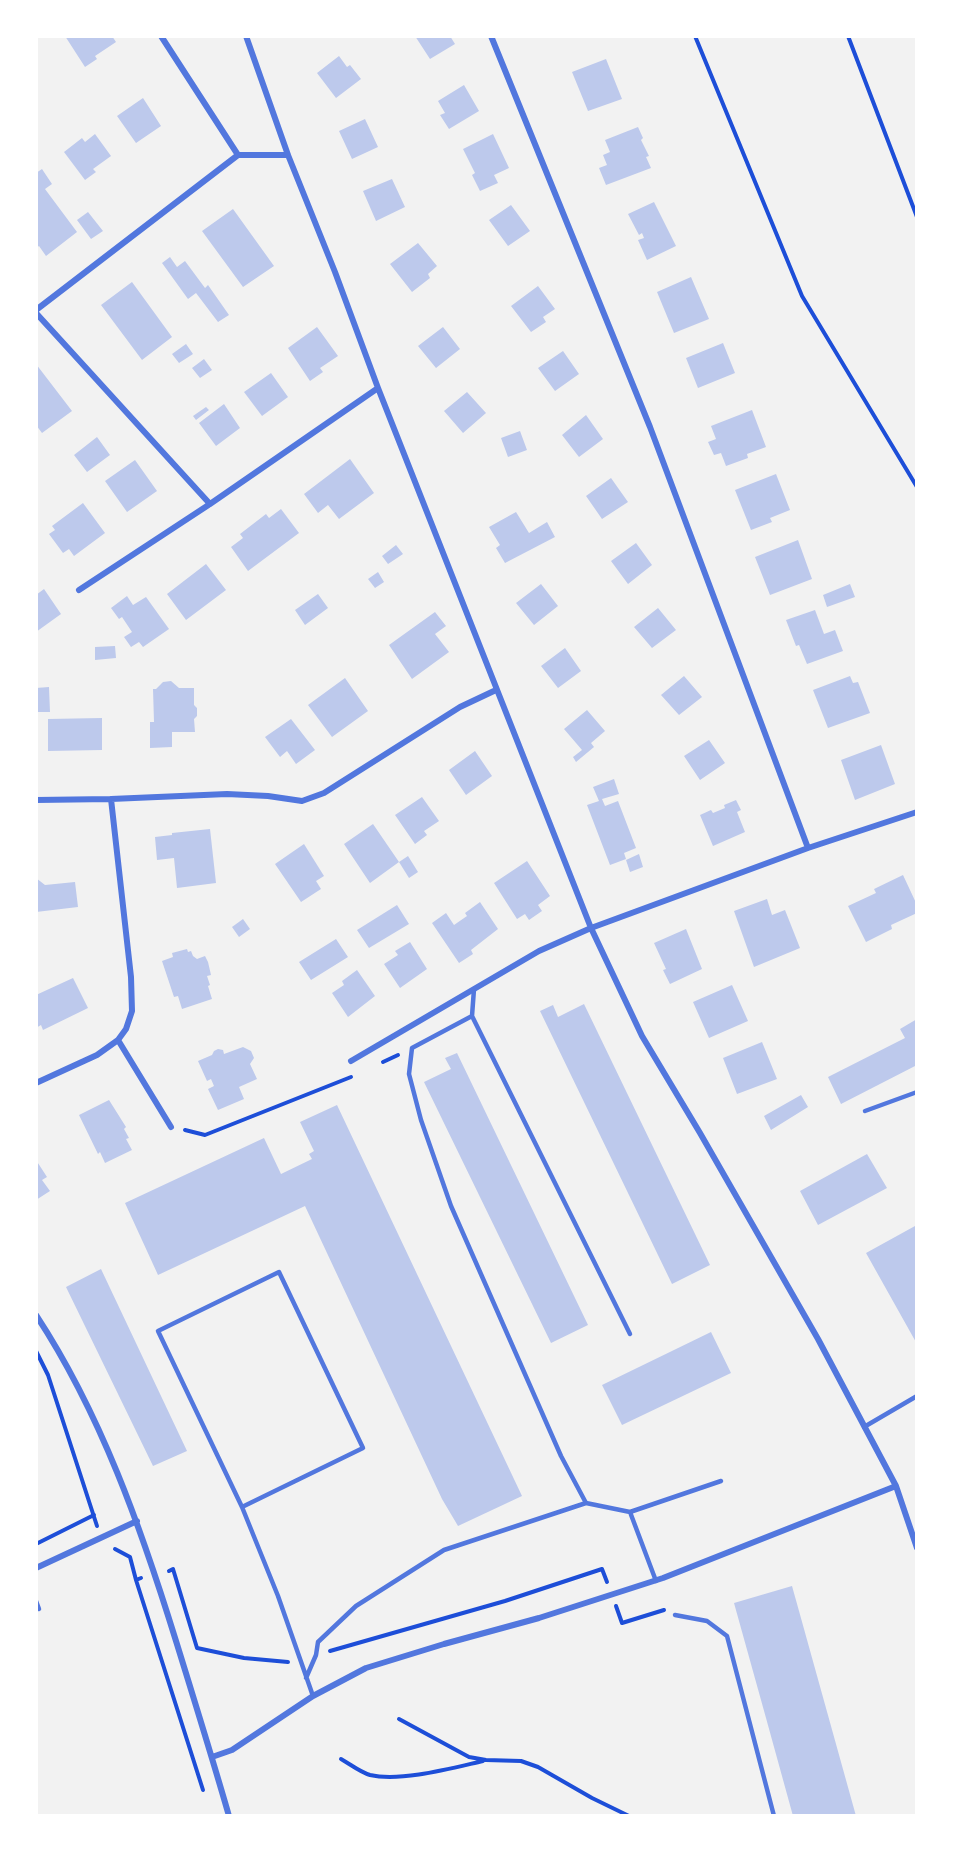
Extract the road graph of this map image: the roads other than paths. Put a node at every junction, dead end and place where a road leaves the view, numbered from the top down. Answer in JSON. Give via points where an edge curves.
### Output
{"nodes":[{"id":1,"x":161,"y":36,"type":"edge"},
{"id":2,"x":246,"y":36,"type":"edge"},
{"id":3,"x":491,"y":36,"type":"edge"},
{"id":4,"x":238,"y":155,"type":"junction"},
{"id":5,"x":288,"y":155,"type":"junction"},
{"id":6,"x":36,"y":311,"type":"edge"},
{"id":7,"x":378,"y":388,"type":"junction"},
{"id":8,"x":210,"y":504,"type":"junction"},
{"id":9,"x":79,"y":590,"type":"dead end"},
{"id":10,"x":496,"y":690,"type":"junction"},
{"id":11,"x":111,"y":799,"type":"junction"},
{"id":12,"x":36,"y":800,"type":"edge"},
{"id":13,"x":917,"y":812,"type":"edge"},
{"id":14,"x":807,"y":848,"type":"junction"},
{"id":15,"x":591,"y":928,"type":"junction"},
{"id":16,"x":474,"y":989,"type":"junction"},
{"id":17,"x":472,"y":1016,"type":"junction"},
{"id":18,"x":118,"y":1040,"type":"junction"},
{"id":19,"x":351,"y":1061,"type":"dead end"},
{"id":20,"x":36,"y":1083,"type":"edge"},
{"id":21,"x":917,"y":1092,"type":"edge"},
{"id":22,"x":866,"y":1111,"type":"dead end"},
{"id":23,"x":171,"y":1127,"type":"road end"},
{"id":24,"x":36,"y":1315,"type":"edge"},
{"id":25,"x":630,"y":1334,"type":"dead end"},
{"id":26,"x":917,"y":1396,"type":"edge"},
{"id":27,"x":864,"y":1427,"type":"junction"},
{"id":28,"x":721,"y":1481,"type":"dead end"},
{"id":29,"x":896,"y":1486,"type":"junction"},
{"id":30,"x":586,"y":1503,"type":"junction"},
{"id":31,"x":242,"y":1507,"type":"junction"},
{"id":32,"x":630,"y":1512,"type":"junction"},
{"id":33,"x":137,"y":1521,"type":"junction"},
{"id":34,"x":917,"y":1548,"type":"edge"},
{"id":35,"x":36,"y":1568,"type":"edge"},
{"id":36,"x":656,"y":1581,"type":"junction"},
{"id":37,"x":36,"y":1601,"type":"edge"},
{"id":38,"x":39,"y":1609,"type":"dead end"},
{"id":39,"x":675,"y":1615,"type":"dead end"},
{"id":40,"x":306,"y":1678,"type":"junction"},
{"id":41,"x":313,"y":1696,"type":"junction"},
{"id":42,"x":212,"y":1757,"type":"junction"},
{"id":43,"x":229,"y":1816,"type":"edge"},
{"id":44,"x":774,"y":1816,"type":"edge"}],
"edges":[{"from":1,"to":4,"type":"street"},
{"from":2,"to":5,"type":"street"},
{"from":3,"to":14,"type":"street","via":[[650,427]]},
{"from":4,"to":5,"type":"street"},
{"from":4,"to":6,"type":"street"},
{"from":5,"to":7,"type":"street"},
{"from":6,"to":8,"type":"street"},
{"from":7,"to":8,"type":"street"},
{"from":7,"to":10,"type":"street"},
{"from":8,"to":9,"type":"street"},
{"from":10,"to":11,"type":"street","via":[[460,707],[324,793],[302,801],[227,794]]},
{"from":10,"to":15,"type":"street"},
{"from":11,"to":12,"type":"street"},
{"from":11,"to":18,"type":"street","via":[[132,1011]]},
{"from":13,"to":14,"type":"street"},
{"from":14,"to":15,"type":"street"},
{"from":15,"to":16,"type":"street","via":[[539,951]]},
{"from":15,"to":27,"type":"street","via":[[642,1036],[800,1308]]},
{"from":16,"to":17,"type":"lane"},
{"from":16,"to":19,"type":"street"},
{"from":17,"to":25,"type":"lane"},
{"from":17,"to":30,"type":"lane","via":[[412,1048],[409,1074],[451,1206],[561,1456]]},
{"from":18,"to":20,"type":"street","via":[[97,1055]]},
{"from":18,"to":23,"type":"street"},
{"from":21,"to":22,"type":"lane"},
{"from":24,"to":33,"type":"street","via":[[100,1431]]},
{"from":26,"to":27,"type":"lane"},
{"from":27,"to":29,"type":"street"},
{"from":28,"to":32,"type":"lane"},
{"from":29,"to":34,"type":"street"},
{"from":29,"to":36,"type":"street"},
{"from":30,"to":32,"type":"lane"},
{"from":30,"to":40,"type":"lane","via":[[444,1550],[356,1606],[318,1642]]},
{"from":31,"to":31,"type":"lane","via":[[158,1331],[279,1272],[363,1448]]},
{"from":31,"to":40,"type":"lane"},
{"from":32,"to":36,"type":"lane"},
{"from":33,"to":35,"type":"street"},
{"from":33,"to":42,"type":"street"},
{"from":36,"to":41,"type":"street","via":[[366,1668]]},
{"from":37,"to":38,"type":"lane"},
{"from":39,"to":44,"type":"lane","via":[[707,1621],[727,1636]]},
{"from":40,"to":41,"type":"lane"},
{"from":41,"to":42,"type":"street","via":[[232,1750]]},
{"from":42,"to":43,"type":"street"}]}
